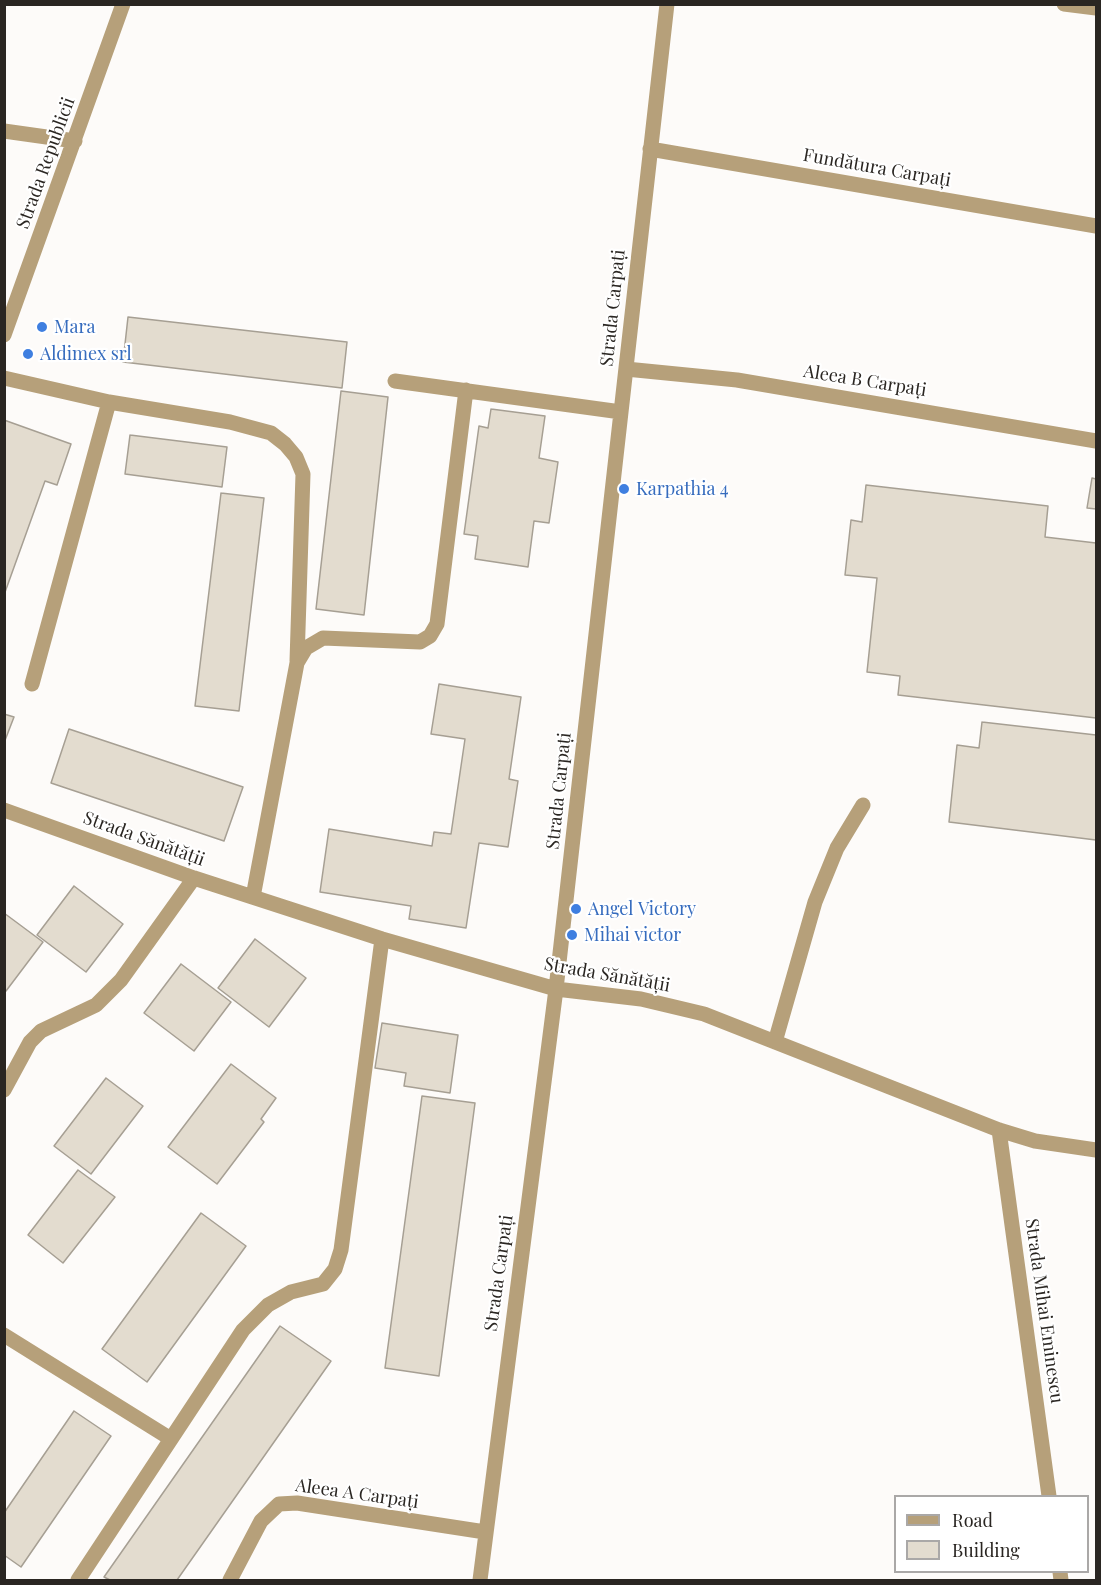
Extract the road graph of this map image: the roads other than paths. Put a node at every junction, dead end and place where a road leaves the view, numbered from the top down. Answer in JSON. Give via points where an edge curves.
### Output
{"nodes":[{"id":1,"x":123,"y":4,"type":"edge"},
{"id":2,"x":667,"y":4,"type":"edge"},
{"id":3,"x":1064,"y":4,"type":"edge"},
{"id":4,"x":1096,"y":8,"type":"edge"},
{"id":5,"x":4,"y":131,"type":"edge"},
{"id":6,"x":75,"y":141,"type":"junction"},
{"id":7,"x":650,"y":149,"type":"junction"},
{"id":8,"x":1096,"y":226,"type":"edge"},
{"id":9,"x":4,"y":334,"type":"edge"},
{"id":10,"x":626,"y":369,"type":"junction"},
{"id":11,"x":4,"y":378,"type":"edge"},
{"id":12,"x":395,"y":381,"type":"dead end"},
{"id":13,"x":466,"y":390,"type":"junction"},
{"id":14,"x":109,"y":402,"type":"junction"},
{"id":15,"x":621,"y":411,"type":"junction"},
{"id":16,"x":1096,"y":441,"type":"edge"},
{"id":17,"x":297,"y":663,"type":"junction"},
{"id":18,"x":32,"y":684,"type":"dead end"},
{"id":19,"x":863,"y":805,"type":"dead end"},
{"id":20,"x":4,"y":810,"type":"edge"},
{"id":21,"x":194,"y":878,"type":"junction"},
{"id":22,"x":253,"y":897,"type":"junction"},
{"id":23,"x":382,"y":939,"type":"junction"},
{"id":24,"x":556,"y":989,"type":"junction"},
{"id":25,"x":775,"y":1042,"type":"junction"},
{"id":26,"x":4,"y":1090,"type":"edge"},
{"id":27,"x":999,"y":1130,"type":"junction"},
{"id":28,"x":1096,"y":1150,"type":"edge"},
{"id":29,"x":4,"y":1335,"type":"edge"},
{"id":30,"x":171,"y":1439,"type":"junction"},
{"id":31,"x":1049,"y":1495,"type":"edge"},
{"id":32,"x":484,"y":1532,"type":"junction"},
{"id":33,"x":78,"y":1581,"type":"edge"},
{"id":34,"x":230,"y":1581,"type":"edge"},
{"id":35,"x":480,"y":1581,"type":"edge"}],
"edges":[{"from":1,"to":6,"type":"street","name":"Strada Republicii"},
{"from":2,"to":7,"type":"street","name":"Strada Carpați"},
{"from":3,"to":4,"type":"street"},
{"from":5,"to":6,"type":"street"},
{"from":6,"to":9,"type":"street","name":"Strada Republicii"},
{"from":7,"to":8,"type":"street","name":"Fundătura Carpați"},
{"from":7,"to":10,"type":"street","name":"Strada Carpați"},
{"from":10,"to":15,"type":"street","name":"Strada Carpați"},
{"from":10,"to":16,"type":"street","name":"Aleea B Carpați","via":[[737,380]]},
{"from":11,"to":14,"type":"street"},
{"from":12,"to":13,"type":"street"},
{"from":13,"to":15,"type":"street"},
{"from":13,"to":17,"type":"street","via":[[437,624],[430,636],[420,642],[323,638],[306,648]]},
{"from":14,"to":17,"type":"street","via":[[253,427],[271,433],[296,457],[303,474],[304,496]]},
{"from":14,"to":18,"type":"street"},
{"from":15,"to":24,"type":"street","name":"Strada Carpați"},
{"from":17,"to":22,"type":"street"},
{"from":19,"to":25,"type":"street","via":[[837,848],[815,902]]},
{"from":20,"to":21,"type":"street","name":"Strada Sănătății"},
{"from":21,"to":22,"type":"street","name":"Strada Sănătății"},
{"from":21,"to":26,"type":"street","via":[[121,980],[96,1005],[41,1031],[30,1042]]},
{"from":22,"to":23,"type":"street","name":"Strada Sănătății"},
{"from":23,"to":24,"type":"street","name":"Strada Sănătății"},
{"from":23,"to":30,"type":"street","via":[[341,1250],[335,1269],[323,1284],[291,1292],[268,1305],[243,1330]]},
{"from":24,"to":25,"type":"street","name":"Strada Sănătății","via":[[641,999],[705,1014]]},
{"from":24,"to":32,"type":"street","name":"Strada Carpați"},
{"from":25,"to":27,"type":"street","name":"Strada Sănătății"},
{"from":27,"to":28,"type":"street","name":"Strada Sănătății","via":[[1035,1141]]},
{"from":27,"to":31,"type":"street","name":"Strada Mihai Eminescu"},
{"from":29,"to":30,"type":"street"},
{"from":30,"to":33,"type":"street"},
{"from":32,"to":34,"type":"street","name":"Aleea A Carpați","via":[[297,1503],[279,1504],[261,1521]]},
{"from":32,"to":35,"type":"street","name":"Strada Carpați"}]}
